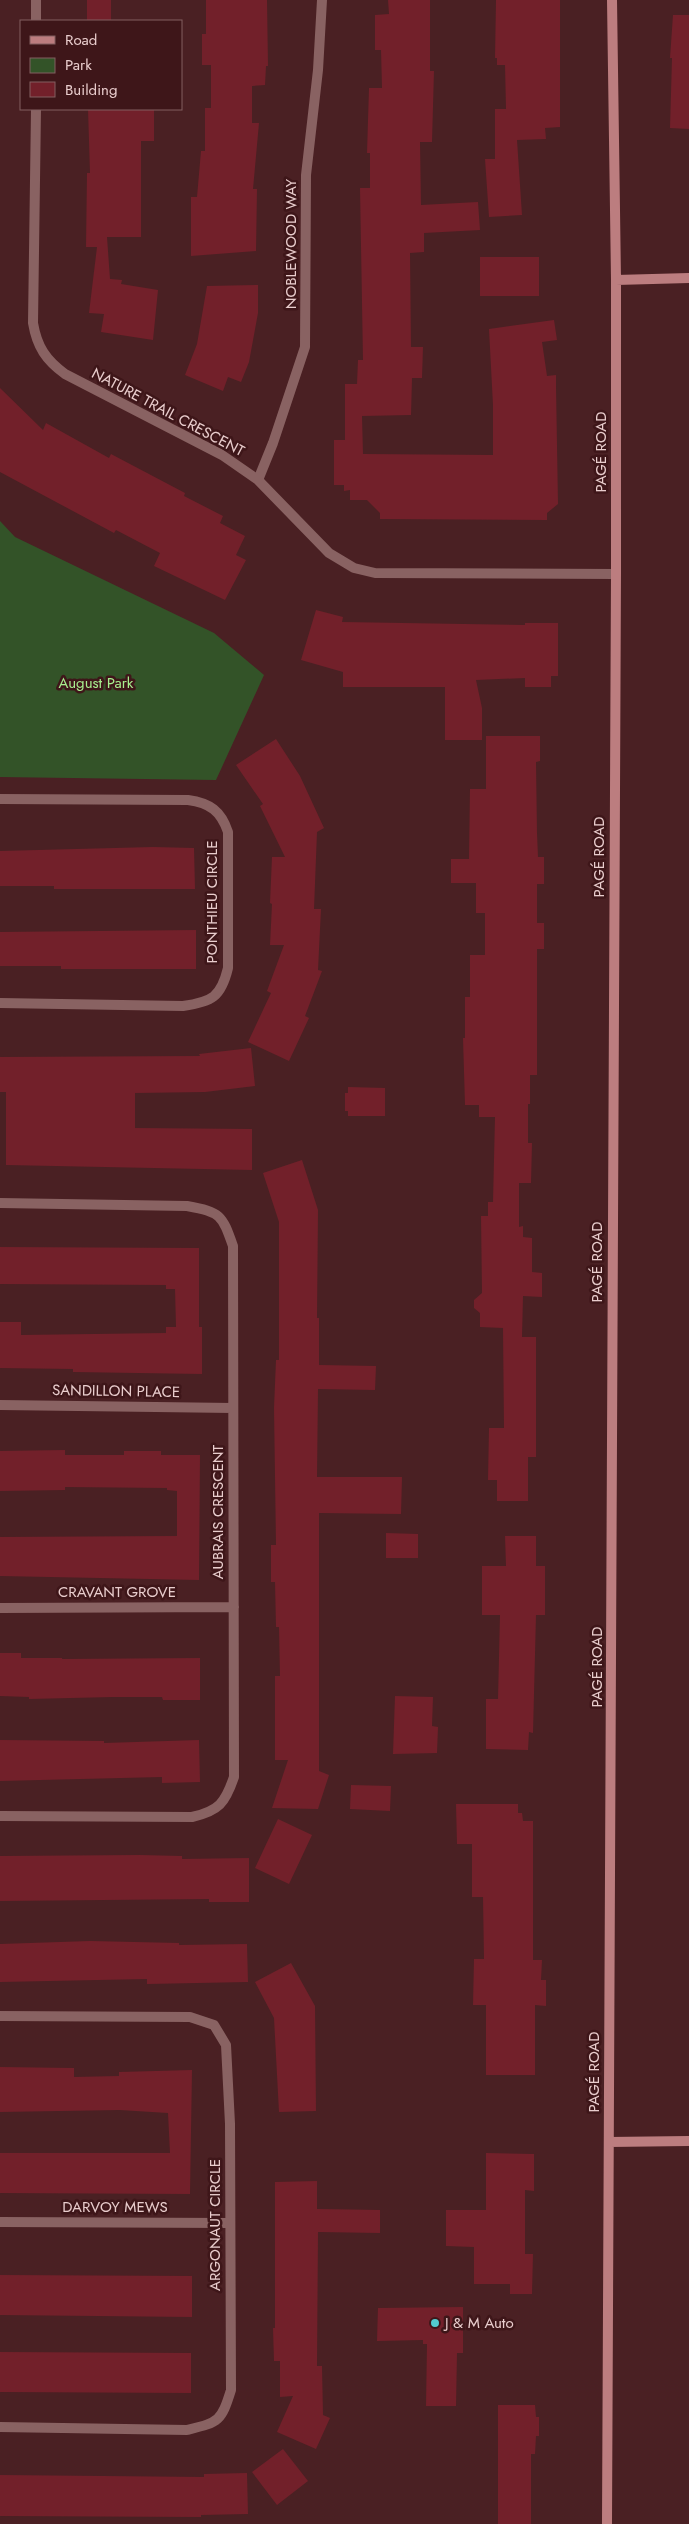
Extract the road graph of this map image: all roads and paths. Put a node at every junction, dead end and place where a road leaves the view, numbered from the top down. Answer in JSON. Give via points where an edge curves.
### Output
{"nodes":[{"id":1,"x":36,"y":0,"type":"edge"},
{"id":2,"x":322,"y":0,"type":"edge"},
{"id":3,"x":612,"y":0,"type":"edge"},
{"id":4,"x":36,"y":20,"type":"edge"},
{"id":5,"x":36,"y":110,"type":"edge"},
{"id":6,"x":689,"y":278,"type":"edge"},
{"id":7,"x":616,"y":280,"type":"junction"},
{"id":8,"x":258,"y":480,"type":"junction"},
{"id":9,"x":616,"y":574,"type":"junction"},
{"id":10,"x":0,"y":799,"type":"edge"},
{"id":11,"x":0,"y":1003,"type":"edge"},
{"id":12,"x":0,"y":1204,"type":"edge"},
{"id":13,"x":0,"y":1405,"type":"edge"},
{"id":14,"x":233,"y":1408,"type":"junction"},
{"id":15,"x":234,"y":1607,"type":"junction"},
{"id":16,"x":0,"y":1608,"type":"edge"},
{"id":17,"x":0,"y":1816,"type":"edge"},
{"id":18,"x":0,"y":2016,"type":"edge"},
{"id":19,"x":689,"y":2141,"type":"edge"},
{"id":20,"x":608,"y":2142,"type":"junction"},
{"id":21,"x":0,"y":2222,"type":"edge"},
{"id":22,"x":229,"y":2223,"type":"junction"},
{"id":23,"x":0,"y":2427,"type":"edge"},
{"id":24,"x":607,"y":2524,"type":"edge"}],
"edges":[{"from":1,"to":4,"type":"street"},
{"from":2,"to":8,"type":"street","name":"NOBLEWOOD WAY","via":[[306,175],[305,347]]},
{"from":3,"to":7,"type":"street","name":"PAGÉ ROAD"},
{"from":5,"to":8,"type":"street","name":"NATURE TRAIL CRESCENT","via":[[33,323],[36,340],[43,353],[65,374],[222,455]]},
{"from":6,"to":7,"type":"street"},
{"from":7,"to":9,"type":"street","name":"PAGÉ ROAD"},
{"from":8,"to":9,"type":"street","name":"NATURE TRAIL CRESCENT","via":[[329,553],[354,568],[375,573]]},
{"from":9,"to":20,"type":"street","name":"PAGÉ ROAD"},
{"from":10,"to":11,"type":"street","name":"PONTHIEU CIRCLE","via":[[188,800],[213,808],[223,817],[228,832],[228,968],[224,985],[216,996],[203,1003],[183,1006]]},
{"from":12,"to":14,"type":"street","name":"AUBRAIS CRESCENT","via":[[187,1206],[207,1209],[223,1219],[233,1246]]},
{"from":13,"to":14,"type":"street","name":"SANDILLON PLACE"},
{"from":14,"to":15,"type":"street","name":"AUBRAIS CRESCENT"},
{"from":15,"to":16,"type":"street","name":"CRAVANT GROVE"},
{"from":15,"to":17,"type":"street","name":"AUBRAIS CRESCENT","via":[[234,1777],[226,1799],[210,1813],[192,1817]]},
{"from":18,"to":22,"type":"street","name":"ARGONAUT CIRCLE","via":[[190,2018],[214,2024],[226,2045],[230,2124]]},
{"from":19,"to":20,"type":"street"},
{"from":20,"to":24,"type":"street","name":"PAGÉ ROAD"},
{"from":21,"to":22,"type":"street","name":"DARVOY MEWS"},
{"from":22,"to":23,"type":"street","name":"ARGONAUT CIRCLE","via":[[231,2390],[224,2414],[212,2424],[187,2430]]}]}
